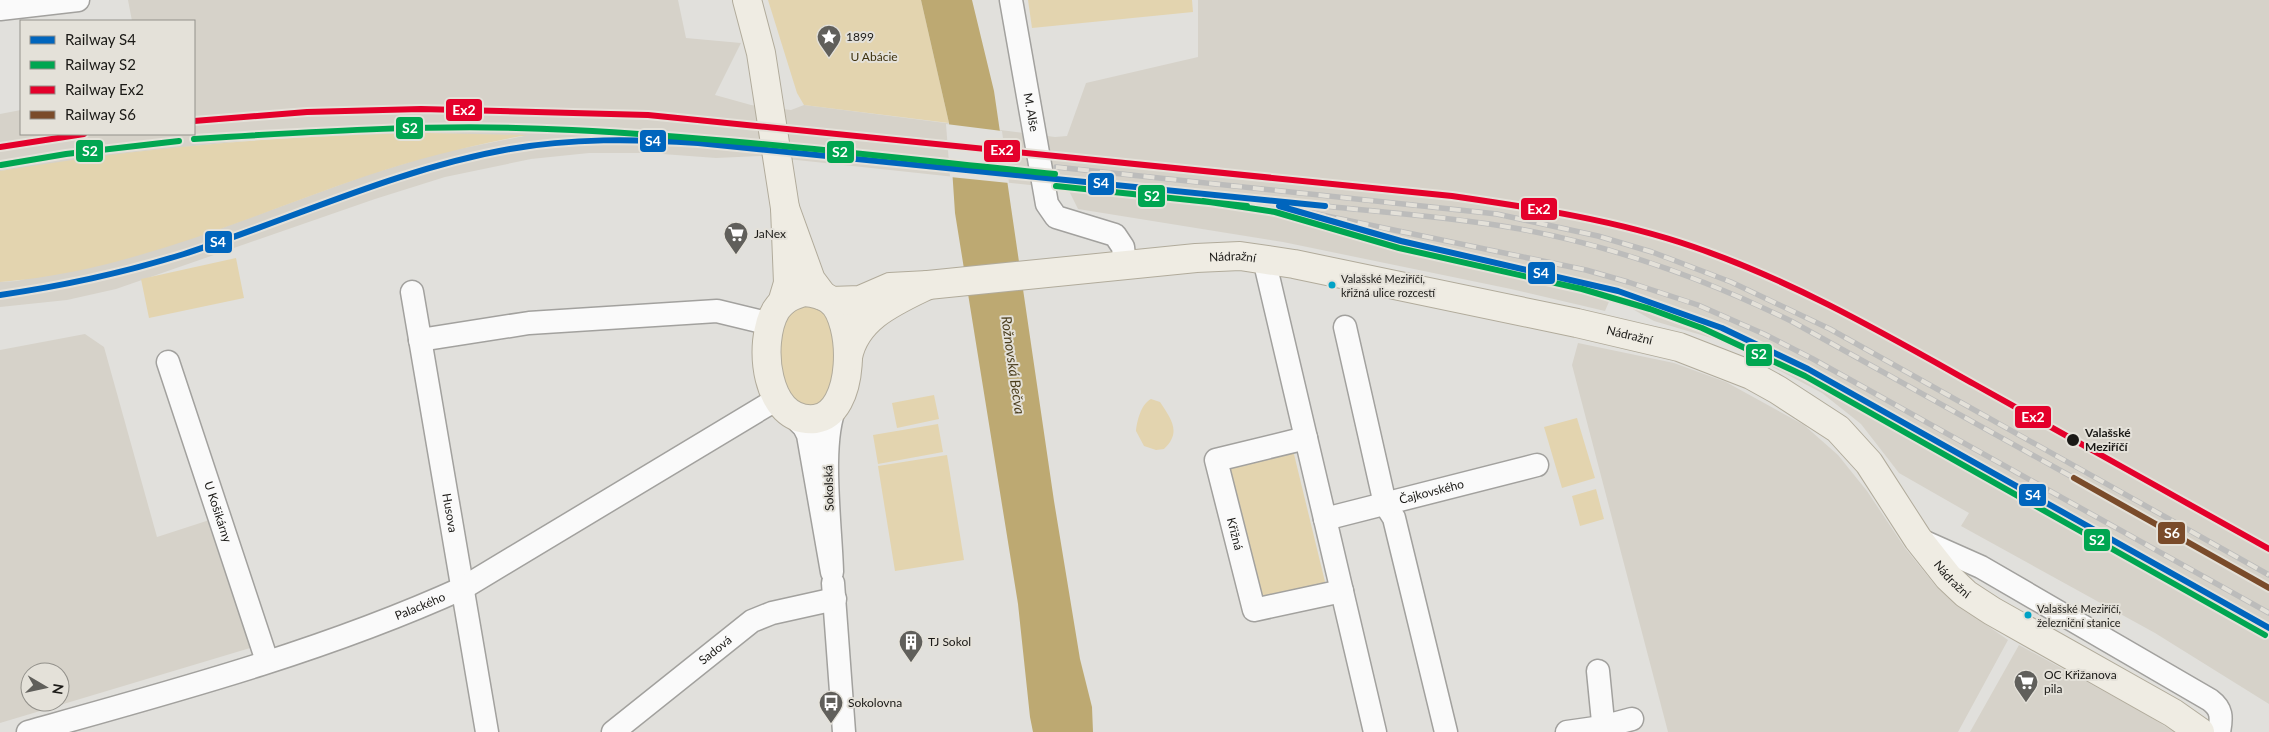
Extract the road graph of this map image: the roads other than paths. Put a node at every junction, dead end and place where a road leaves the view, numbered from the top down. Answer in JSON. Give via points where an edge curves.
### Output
{"nodes":[{"id":1,"x":78,"y":0,"type":"edge"},
{"id":2,"x":746,"y":0,"type":"edge"},
{"id":3,"x":1011,"y":0,"type":"edge"},
{"id":4,"x":0,"y":9,"type":"edge"},
{"id":5,"x":785,"y":208,"type":"junction"},
{"id":6,"x":1264,"y":259,"type":"junction"},
{"id":7,"x":1125,"y":265,"type":"junction"},
{"id":8,"x":935,"y":284,"type":"junction"},
{"id":9,"x":412,"y":292,"type":"dead end"},
{"id":10,"x":827,"y":298,"type":"junction"},
{"id":11,"x":776,"y":314,"type":"junction"},
{"id":12,"x":1345,"y":327,"type":"dead end"},
{"id":13,"x":420,"y":340,"type":"junction"},
{"id":14,"x":848,"y":357,"type":"junction"},
{"id":15,"x":168,"y":362,"type":"dead end"},
{"id":16,"x":836,"y":405,"type":"junction"},
{"id":17,"x":784,"y":406,"type":"junction"},
{"id":18,"x":1306,"y":438,"type":"junction"},
{"id":19,"x":1537,"y":465,"type":"dead end"},
{"id":20,"x":1385,"y":504,"type":"junction"},
{"id":21,"x":1325,"y":519,"type":"junction"},
{"id":22,"x":1918,"y":539,"type":"junction"},
{"id":23,"x":832,"y":572,"type":"junction"},
{"id":24,"x":463,"y":588,"type":"junction"},
{"id":25,"x":1342,"y":591,"type":"junction"},
{"id":26,"x":834,"y":599,"type":"junction"},
{"id":27,"x":267,"y":661,"type":"junction"},
{"id":28,"x":1598,"y":671,"type":"dead end"},
{"id":29,"x":1632,"y":719,"type":"dead end"},
{"id":30,"x":1603,"y":730,"type":"edge"},
{"id":31,"x":28,"y":732,"type":"edge"},
{"id":32,"x":487,"y":732,"type":"edge"},
{"id":33,"x":612,"y":732,"type":"edge"},
{"id":34,"x":844,"y":732,"type":"edge"},
{"id":35,"x":1375,"y":732,"type":"edge"},
{"id":36,"x":1446,"y":732,"type":"edge"},
{"id":37,"x":1566,"y":732,"type":"edge"},
{"id":38,"x":2200,"y":732,"type":"edge"},
{"id":39,"x":2219,"y":732,"type":"edge"}],
"edges":[{"from":1,"to":4,"type":"street"},
{"from":2,"to":5,"type":"main road","name":"Sokolská","via":[[765,78]]},
{"from":3,"to":7,"type":"street","name":"M. Alše","via":[[1047,204],[1056,217],[1116,235],[1123,247]]},
{"from":5,"to":10,"type":"main road","name":"Sokolská","via":[[811,280]]},
{"from":5,"to":11,"type":"main road","name":"Sokolská","via":[[788,283]]},
{"from":6,"to":7,"type":"main road","name":"Nádražní","via":[[1205,257]]},
{"from":6,"to":18,"type":"street"},
{"from":6,"to":22,"type":"main road","name":"Nádražní","via":[[1640,337],[1703,355],[1751,375],[1838,429],[1869,463]]},
{"from":7,"to":8,"type":"main road","name":"Nádražní"},
{"from":8,"to":10,"type":"main road","name":"Nádražní","via":[[890,287],[860,300]]},
{"from":8,"to":14,"type":"main road","name":"Nádražní","via":[[892,303],[870,318],[853,340]]},
{"from":9,"to":13,"type":"street","name":"Husova"},
{"from":10,"to":11,"type":"main road","via":[[804,292],[796,294]]},
{"from":10,"to":14,"type":"main road","name":"Sokolská","via":[[842,318]]},
{"from":11,"to":13,"type":"street","via":[[717,311],[529,323]]},
{"from":11,"to":17,"type":"main road","name":"Sokolská","via":[[767,358]]},
{"from":12,"to":20,"type":"street"},
{"from":13,"to":24,"type":"street","name":"Husova"},
{"from":14,"to":16,"type":"main road","name":"Sokolská","via":[[845,383]]},
{"from":15,"to":27,"type":"street","name":"U Košikárny"},
{"from":16,"to":17,"type":"main road","via":[[830,414],[817,419],[798,418]]},
{"from":16,"to":23,"type":"street","name":"Sokolská","via":[[830,422],[828,450]]},
{"from":17,"to":23,"type":"street","name":"Sokolská","via":[[808,435]]},
{"from":17,"to":24,"type":"street","name":"Palackého"},
{"from":18,"to":21,"type":"street"},
{"from":18,"to":25,"type":"street","name":"Křižná","via":[[1216,460],[1254,610]]},
{"from":19,"to":20,"type":"street","name":"Čajkovského"},
{"from":20,"to":21,"type":"street","name":"Čajkovského"},
{"from":20,"to":36,"type":"street","via":[[1394,518]]},
{"from":21,"to":25,"type":"street"},
{"from":22,"to":38,"type":"main road","name":"Nádražní","via":[[1956,586],[1980,604],[2173,713]]},
{"from":22,"to":39,"type":"street","via":[[1982,567],[2210,700],[2221,714]]},
{"from":23,"to":26,"type":"street","name":"Sokolská"},
{"from":24,"to":27,"type":"street","name":"Palackého","via":[[387,620]]},
{"from":24,"to":32,"type":"street","name":"Husova"},
{"from":25,"to":35,"type":"street"},
{"from":26,"to":33,"type":"street","name":"Sadová","via":[[772,613],[752,621]]},
{"from":26,"to":34,"type":"street","name":"Sokolská"},
{"from":27,"to":31,"type":"street","name":"Palackého"},
{"from":28,"to":30,"type":"street"},
{"from":29,"to":30,"type":"street"},
{"from":30,"to":37,"type":"street"}]}
